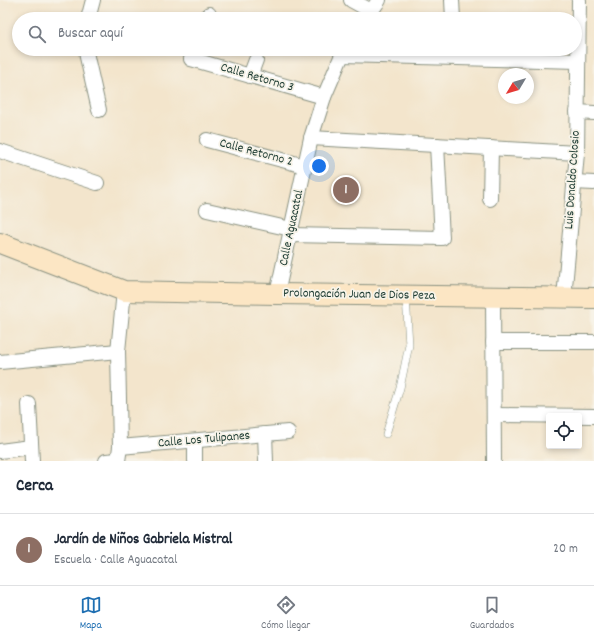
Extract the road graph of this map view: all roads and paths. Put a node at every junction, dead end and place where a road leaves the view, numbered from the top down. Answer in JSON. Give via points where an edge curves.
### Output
{"nodes":[{"id":1,"x":93,"y":0,"type":"edge"},
{"id":2,"x":351,"y":0,"type":"edge"},
{"id":3,"x":452,"y":0,"type":"edge"},
{"id":4,"x":578,"y":0,"type":"edge"},
{"id":5,"x":372,"y":10,"type":"edge"},
{"id":6,"x":90,"y":12,"type":"edge"},
{"id":7,"x":453,"y":12,"type":"edge"},
{"id":8,"x":578,"y":12,"type":"edge"},
{"id":9,"x":87,"y":56,"type":"edge"},
{"id":10,"x":198,"y":56,"type":"edge"},
{"id":11,"x":342,"y":56,"type":"edge"},
{"id":12,"x":489,"y":56,"type":"edge"},
{"id":13,"x":578,"y":56,"type":"edge"},
{"id":14,"x":256,"y":60,"type":"dead end"},
{"id":15,"x":578,"y":61,"type":"junction"},
{"id":16,"x":250,"y":76,"type":"junction"},
{"id":17,"x":324,"y":97,"type":"junction"},
{"id":18,"x":99,"y":110,"type":"dead end"},
{"id":19,"x":577,"y":112,"type":"junction"},
{"id":20,"x":594,"y":113,"type":"edge"},
{"id":21,"x":311,"y":138,"type":"junction"},
{"id":22,"x":207,"y":140,"type":"dead end"},
{"id":23,"x":437,"y":146,"type":"junction"},
{"id":24,"x":491,"y":148,"type":"junction"},
{"id":25,"x":0,"y":151,"type":"edge"},
{"id":26,"x":577,"y":153,"type":"junction"},
{"id":27,"x":305,"y":166,"type":"junction"},
{"id":28,"x":574,"y":182,"type":"junction"},
{"id":29,"x":97,"y":183,"type":"dead end"},
{"id":30,"x":594,"y":183,"type":"edge"},
{"id":31,"x":490,"y":199,"type":"dead end"},
{"id":32,"x":207,"y":210,"type":"dead end"},
{"id":33,"x":291,"y":232,"type":"junction"},
{"id":34,"x":0,"y":243,"type":"edge"},
{"id":35,"x":124,"y":291,"type":"junction"},
{"id":36,"x":277,"y":294,"type":"junction"},
{"id":37,"x":406,"y":296,"type":"junction"},
{"id":38,"x":493,"y":297,"type":"junction"},
{"id":39,"x":564,"y":298,"type":"junction"},
{"id":40,"x":594,"y":298,"type":"edge"},
{"id":41,"x":493,"y":342,"type":"junction"},
{"id":42,"x":594,"y":342,"type":"edge"},
{"id":43,"x":118,"y":351,"type":"junction"},
{"id":44,"x":0,"y":362,"type":"edge"},
{"id":45,"x":29,"y":404,"type":"dead end"},
{"id":46,"x":494,"y":415,"type":"junction"},
{"id":47,"x":594,"y":416,"type":"edge"},
{"id":48,"x":288,"y":432,"type":"dead end"},
{"id":49,"x":265,"y":434,"type":"junction"},
{"id":50,"x":386,"y":434,"type":"dead end"},
{"id":51,"x":195,"y":441,"type":"junction"},
{"id":52,"x":2,"y":454,"type":"edge"},
{"id":53,"x":31,"y":454,"type":"edge"},
{"id":54,"x":115,"y":457,"type":"edge"},
{"id":55,"x":195,"y":461,"type":"edge"},
{"id":56,"x":266,"y":461,"type":"edge"},
{"id":57,"x":494,"y":461,"type":"edge"}],
"edges":[{"from":1,"to":6,"type":"street"},
{"from":2,"to":5,"type":"street"},
{"from":3,"to":7,"type":"street"},
{"from":4,"to":8,"type":"street","name":"Luis Donaldo Colosio"},
{"from":9,"to":18,"type":"street"},
{"from":10,"to":16,"type":"street","name":"Calle Retorno 3"},
{"from":11,"to":17,"type":"street","name":"Calle Aguacatal"},
{"from":12,"to":15,"type":"street"},
{"from":13,"to":15,"type":"street","name":"Luis Donaldo Colosio"},
{"from":14,"to":16,"type":"street"},
{"from":15,"to":19,"type":"street","name":"Luis Donaldo Colosio"},
{"from":16,"to":17,"type":"street","name":"Calle Retorno 3"},
{"from":17,"to":21,"type":"street","name":"Calle Aguacatal"},
{"from":19,"to":20,"type":"street"},
{"from":19,"to":26,"type":"street","name":"Luis Donaldo Colosio"},
{"from":21,"to":23,"type":"street"},
{"from":21,"to":27,"type":"street","name":"Calle Aguacatal"},
{"from":22,"to":27,"type":"street","name":"Calle Retorno 2"},
{"from":23,"to":24,"type":"street"},
{"from":23,"to":33,"type":"street","via":[[442,238]]},
{"from":24,"to":26,"type":"street"},
{"from":24,"to":31,"type":"street"},
{"from":25,"to":29,"type":"street"},
{"from":26,"to":28,"type":"street","name":"Luis Donaldo Colosio"},
{"from":27,"to":33,"type":"street","name":"Calle Aguacatal"},
{"from":28,"to":30,"type":"street"},
{"from":28,"to":39,"type":"street","name":"Luis Donaldo Colosio"},
{"from":32,"to":33,"type":"street"},
{"from":33,"to":36,"type":"street","name":"Calle Aguacatal"},
{"from":34,"to":35,"type":"street"},
{"from":35,"to":36,"type":"street","name":"Prolongación Juan de Dios Peza"},
{"from":35,"to":43,"type":"street"},
{"from":36,"to":37,"type":"street","name":"Prolongación Juan de Dios Peza"},
{"from":37,"to":38,"type":"street","name":"Prolongación Juan de Dios Peza"},
{"from":37,"to":50,"type":"lane","via":[[409,345],[400,388]]},
{"from":38,"to":39,"type":"street","name":"Prolongación Juan de Dios Peza"},
{"from":38,"to":41,"type":"street"},
{"from":39,"to":40,"type":"street","name":"Prolongación Juan de Dios Peza"},
{"from":41,"to":42,"type":"street"},
{"from":41,"to":46,"type":"street"},
{"from":43,"to":44,"type":"street"},
{"from":43,"to":54,"type":"street"},
{"from":45,"to":53,"type":"street"},
{"from":46,"to":47,"type":"street"},
{"from":46,"to":57,"type":"street"},
{"from":48,"to":49,"type":"street","name":"Calle Los Tulipanes"},
{"from":49,"to":51,"type":"street","name":"Calle Los Tulipanes"},
{"from":49,"to":56,"type":"street"},
{"from":51,"to":54,"type":"street","name":"Calle Los Tulipanes"},
{"from":51,"to":55,"type":"street"},
{"from":52,"to":53,"type":"street"}]}
